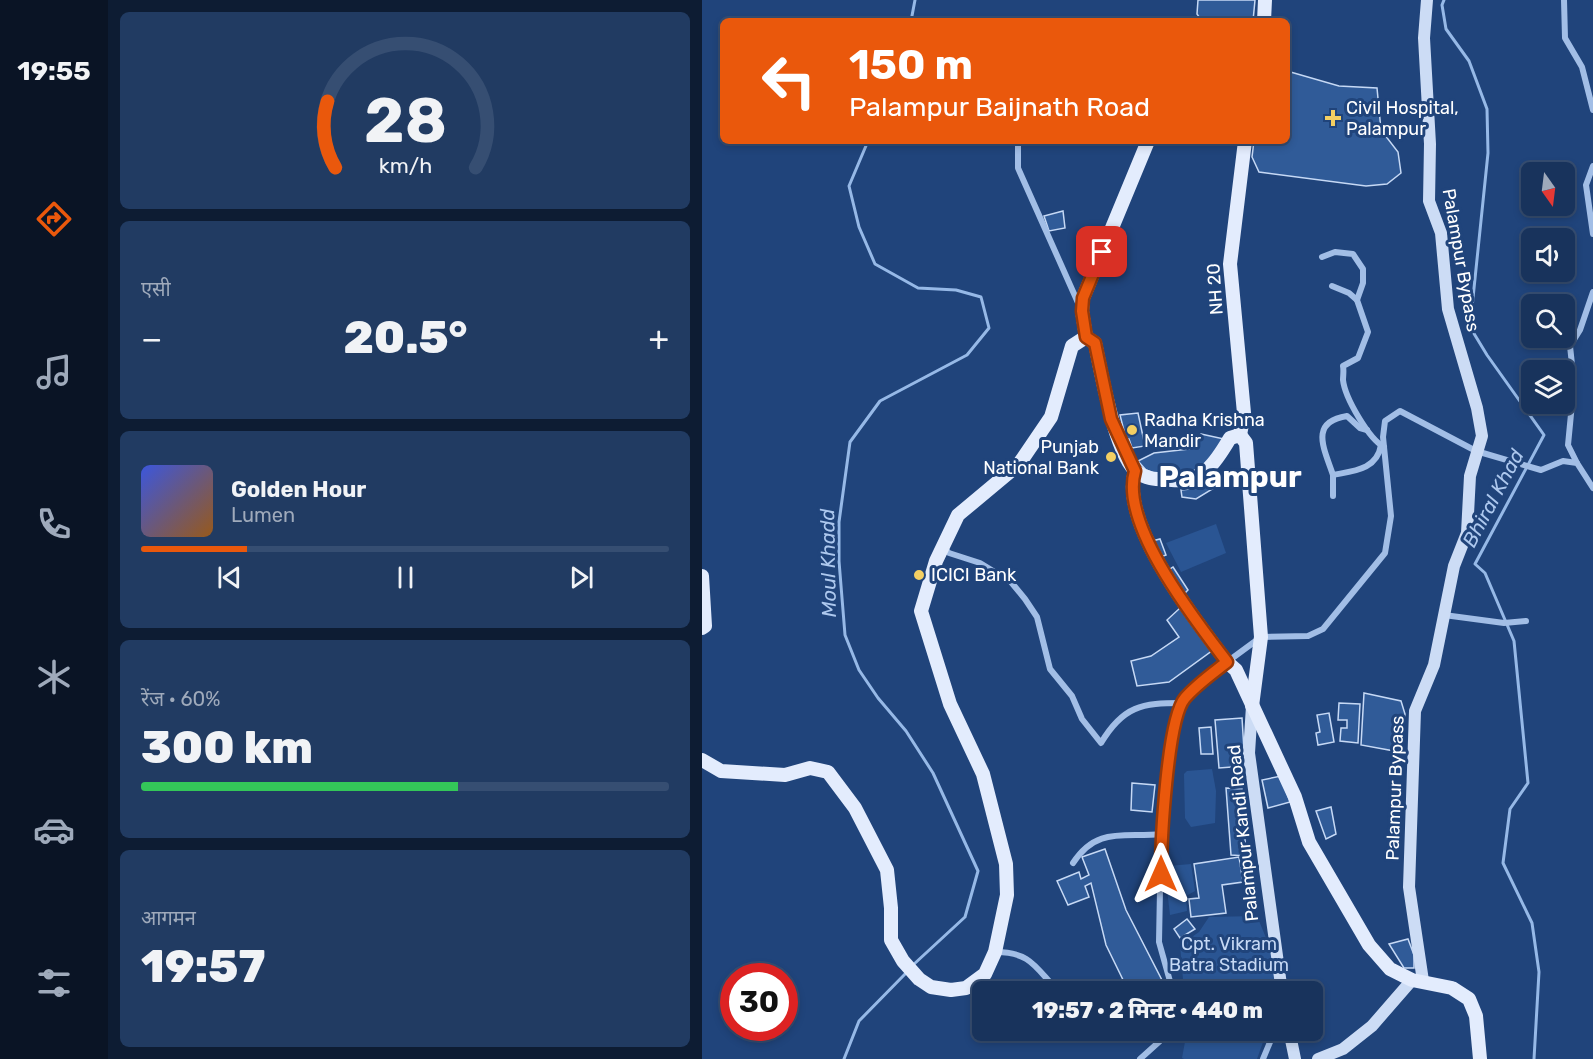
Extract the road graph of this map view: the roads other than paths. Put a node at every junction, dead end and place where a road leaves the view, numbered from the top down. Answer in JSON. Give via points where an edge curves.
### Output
{"nodes":[{"id":1,"x":1265,"y":0,"type":"edge"},
{"id":2,"x":1427,"y":0,"type":"edge"},
{"id":3,"x":1564,"y":0,"type":"edge"},
{"id":4,"x":1264,"y":18,"type":"edge"},
{"id":5,"x":1593,"y":110,"type":"edge"},
{"id":6,"x":1018,"y":144,"type":"edge"},
{"id":7,"x":1147,"y":144,"type":"edge"},
{"id":8,"x":1245,"y":144,"type":"edge"},
{"id":9,"x":1593,"y":166,"type":"edge"},
{"id":10,"x":1593,"y":234,"type":"edge"},
{"id":11,"x":1322,"y":257,"type":"dead end"},
{"id":12,"x":1332,"y":286,"type":"dead end"},
{"id":13,"x":1593,"y":291,"type":"edge"},
{"id":14,"x":1357,"y":300,"type":"junction"},
{"id":15,"x":1082,"y":311,"type":"junction"},
{"id":16,"x":1086,"y":337,"type":"junction"},
{"id":17,"x":1368,"y":430,"type":"junction"},
{"id":18,"x":1240,"y":435,"type":"junction"},
{"id":19,"x":1383,"y":446,"type":"junction"},
{"id":20,"x":1476,"y":451,"type":"junction"},
{"id":21,"x":1577,"y":463,"type":"junction"},
{"id":22,"x":1135,"y":471,"type":"junction"},
{"id":23,"x":1332,"y":475,"type":"junction"},
{"id":24,"x":1593,"y":488,"type":"edge"},
{"id":25,"x":1333,"y":496,"type":"dead end"},
{"id":26,"x":943,"y":547,"type":"junction"},
{"id":27,"x":702,"y":576,"type":"edge"},
{"id":28,"x":1444,"y":615,"type":"junction"},
{"id":29,"x":1526,"y":621,"type":"dead end"},
{"id":30,"x":702,"y":628,"type":"edge"},
{"id":31,"x":1261,"y":636,"type":"junction"},
{"id":32,"x":1227,"y":662,"type":"junction"},
{"id":33,"x":1182,"y":703,"type":"junction"},
{"id":34,"x":1252,"y":706,"type":"junction"},
{"id":35,"x":702,"y":760,"type":"edge"},
{"id":36,"x":1162,"y":834,"type":"junction"},
{"id":37,"x":1073,"y":863,"type":"dead end"},
{"id":38,"x":995,"y":952,"type":"junction"},
{"id":39,"x":1418,"y":980,"type":"junction"},
{"id":40,"x":1049,"y":981,"type":"edge"},
{"id":41,"x":1170,"y":981,"type":"edge"},
{"id":42,"x":1280,"y":981,"type":"edge"},
{"id":43,"x":1160,"y":1041,"type":"edge"},
{"id":44,"x":1270,"y":1041,"type":"edge"},
{"id":45,"x":1291,"y":1041,"type":"edge"},
{"id":46,"x":1140,"y":1059,"type":"edge"},
{"id":47,"x":1263,"y":1059,"type":"edge"},
{"id":48,"x":1295,"y":1059,"type":"edge"},
{"id":49,"x":1318,"y":1059,"type":"edge"},
{"id":50,"x":1479,"y":1059,"type":"edge"}],
"edges":[{"from":1,"to":4,"type":"main road"},
{"from":2,"to":20,"type":"street","name":"Palampur Bypass","via":[[1424,38],[1429,201],[1441,233],[1448,309],[1477,408],[1482,436]]},
{"from":3,"to":5,"type":"street","via":[[1565,38],[1582,67]]},
{"from":6,"to":15,"type":"street","via":[[1018,168]]},
{"from":7,"to":15,"type":"main road","via":[[1087,286]]},
{"from":8,"to":18,"type":"main road","name":"NH 20","via":[[1230,264],[1244,413]]},
{"from":9,"to":10,"type":"street","via":[[1586,185]]},
{"from":11,"to":14,"type":"street","via":[[1335,252],[1353,254],[1363,269]]},
{"from":12,"to":14,"type":"street","via":[[1349,292]]},
{"from":13,"to":21,"type":"street","via":[[1580,330],[1570,346],[1574,383],[1568,445]]},
{"from":14,"to":17,"type":"street","via":[[1368,332],[1359,358],[1343,366],[1343,380]]},
{"from":15,"to":16,"type":"main road"},
{"from":16,"to":22,"type":"main road","via":[[1095,343],[1111,419]]},
{"from":16,"to":26,"type":"main road","via":[[1071,346],[1051,417],[1019,464],[958,515]]},
{"from":17,"to":19,"type":"street"},
{"from":17,"to":23,"type":"street","via":[[1359,428],[1347,416],[1324,424],[1324,447]]},
{"from":18,"to":22,"type":"main road","via":[[1230,438],[1214,465],[1198,477],[1181,481],[1149,479]]},
{"from":18,"to":31,"type":"main road","via":[[1246,443]]},
{"from":19,"to":20,"type":"street","via":[[1385,421],[1400,411]]},
{"from":19,"to":23,"type":"street","via":[[1372,463],[1356,472]]},
{"from":19,"to":31,"type":"street","via":[[1391,516],[1385,553],[1323,629],[1308,636]]},
{"from":20,"to":21,"type":"street","via":[[1541,470],[1563,461]]},
{"from":20,"to":28,"type":"street","name":"Palampur Bypass","via":[[1470,476],[1467,533],[1454,567]]},
{"from":21,"to":24,"type":"street"},
{"from":22,"to":32,"type":"main road","via":[[1131,484],[1134,502],[1167,582]]},
{"from":23,"to":25,"type":"street"},
{"from":26,"to":33,"type":"street","via":[[1011,582],[1025,599],[1037,617],[1050,669],[1101,743],[1128,711],[1149,703]]},
{"from":26,"to":38,"type":"main road","via":[[921,611],[950,704],[983,774],[1006,864],[1006,896]]},
{"from":27,"to":30,"type":"main road"},
{"from":28,"to":29,"type":"street"},
{"from":28,"to":39,"type":"street","name":"Palampur Bypass","via":[[1434,665],[1414,721],[1409,887]]},
{"from":31,"to":32,"type":"street"},
{"from":31,"to":34,"type":"main road"},
{"from":32,"to":33,"type":"street"},
{"from":32,"to":34,"type":"main road","via":[[1236,670]]},
{"from":33,"to":36,"type":"street","via":[[1169,764]]},
{"from":34,"to":39,"type":"main road","via":[[1295,797],[1309,842],[1369,945],[1390,969]]},
{"from":34,"to":42,"type":"street","name":"Palampur Kandi Road","via":[[1249,753]]},
{"from":35,"to":38,"type":"main road","via":[[721,771],[785,775],[810,768],[828,772],[855,808],[887,870],[891,940],[903,961],[931,987],[966,988],[985,974]]},
{"from":36,"to":37,"type":"street","via":[[1112,834],[1080,852]]},
{"from":36,"to":41,"type":"street","via":[[1159,942]]},
{"from":38,"to":40,"type":"street","via":[[1016,953],[1031,960]]},
{"from":39,"to":49,"type":"street","via":[[1343,1049]]},
{"from":39,"to":50,"type":"main road","via":[[1452,988],[1469,999],[1476,1016]]},
{"from":43,"to":46,"type":"street"},
{"from":44,"to":47,"type":"street"},
{"from":45,"to":48,"type":"street"}]}
